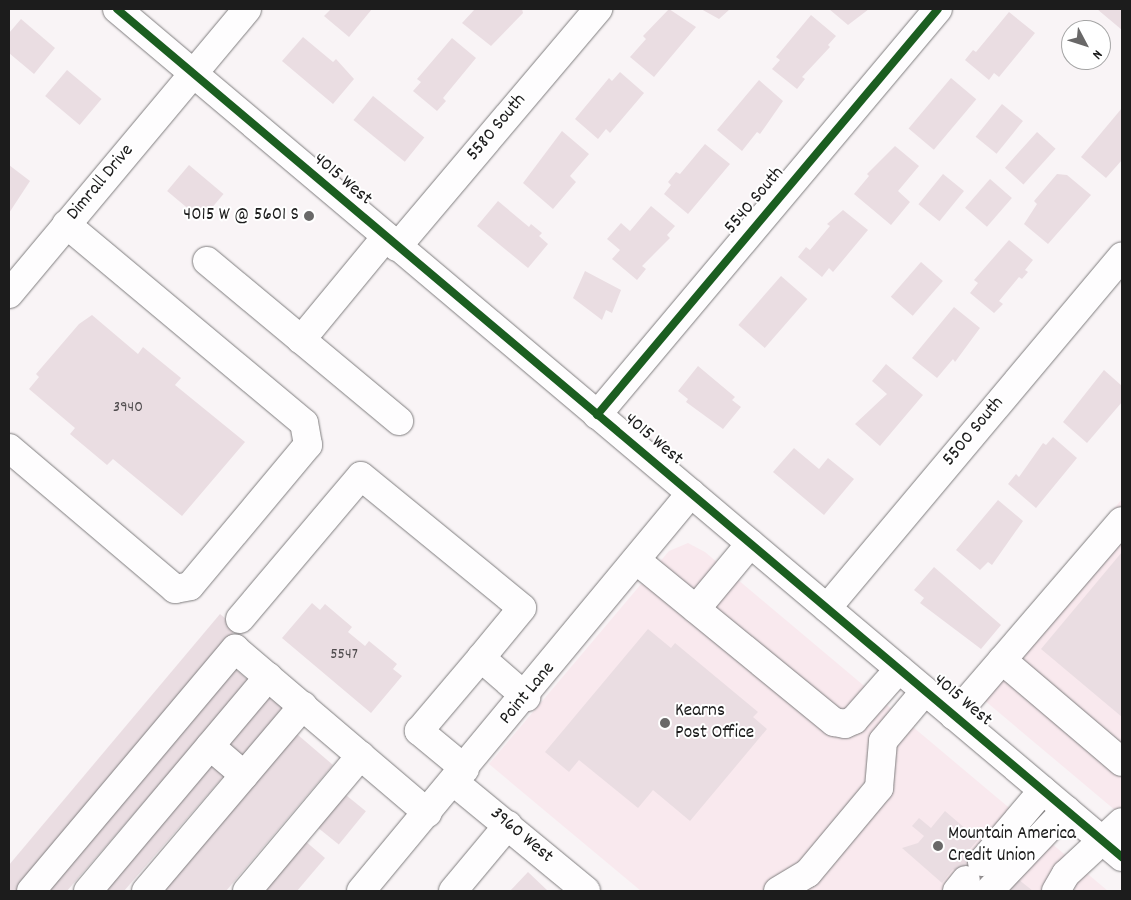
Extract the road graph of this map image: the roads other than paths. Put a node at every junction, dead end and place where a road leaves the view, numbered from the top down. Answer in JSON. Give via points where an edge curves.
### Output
{"nodes":[{"id":1,"x":117,"y":9,"type":"edge"},
{"id":2,"x":247,"y":9,"type":"edge"},
{"id":3,"x":598,"y":9,"type":"edge"},
{"id":4,"x":938,"y":9,"type":"edge"},
{"id":5,"x":193,"y":74,"type":"junction"},
{"id":6,"x":66,"y":224,"type":"junction"},
{"id":7,"x":391,"y":242,"type":"junction"},
{"id":8,"x":1122,"y":256,"type":"edge"},
{"id":9,"x":207,"y":261,"type":"dead end"},
{"id":10,"x":9,"y":294,"type":"edge"},
{"id":11,"x":301,"y":340,"type":"junction"},
{"id":12,"x":597,"y":415,"type":"junction"},
{"id":13,"x":399,"y":421,"type":"dead end"},
{"id":14,"x":9,"y":448,"type":"edge"},
{"id":15,"x":691,"y":493,"type":"junction"},
{"id":16,"x":1122,"y":521,"type":"edge"},
{"id":17,"x":750,"y":544,"type":"junction"},
{"id":18,"x":636,"y":560,"type":"junction"},
{"id":19,"x":827,"y":608,"type":"junction"},
{"id":20,"x":696,"y":609,"type":"junction"},
{"id":21,"x":240,"y":619,"type":"dead end"},
{"id":22,"x":481,"y":658,"type":"junction"},
{"id":23,"x":1002,"y":660,"type":"junction"},
{"id":24,"x":899,"y":669,"type":"junction"},
{"id":25,"x":268,"y":677,"type":"junction"},
{"id":26,"x":925,"y":691,"type":"junction"},
{"id":27,"x":526,"y":696,"type":"junction"},
{"id":28,"x":303,"y":706,"type":"junction"},
{"id":29,"x":954,"y":716,"type":"junction"},
{"id":30,"x":210,"y":746,"type":"junction"},
{"id":31,"x":360,"y":755,"type":"junction"},
{"id":32,"x":1122,"y":762,"type":"edge"},
{"id":33,"x":244,"y":775,"type":"junction"},
{"id":34,"x":460,"y":776,"type":"junction"},
{"id":35,"x":1043,"y":790,"type":"junction"},
{"id":36,"x":1066,"y":810,"type":"junction"},
{"id":37,"x":428,"y":813,"type":"junction"},
{"id":38,"x":1122,"y":822,"type":"edge"},
{"id":39,"x":508,"y":825,"type":"junction"},
{"id":40,"x":1112,"y":849,"type":"edge"},
{"id":41,"x":973,"y":881,"type":"edge"},
{"id":42,"x":806,"y":882,"type":"edge"},
{"id":43,"x":31,"y":891,"type":"edge"},
{"id":44,"x":88,"y":891,"type":"edge"},
{"id":45,"x":146,"y":891,"type":"edge"},
{"id":46,"x":247,"y":891,"type":"edge"},
{"id":47,"x":361,"y":891,"type":"edge"},
{"id":48,"x":453,"y":891,"type":"edge"},
{"id":49,"x":586,"y":891,"type":"edge"},
{"id":50,"x":778,"y":891,"type":"edge"},
{"id":51,"x":1056,"y":891,"type":"edge"}],
"edges":[{"from":1,"to":5,"type":"street","name":"4015 West"},
{"from":2,"to":5,"type":"street","name":"Dimrall Drive"},
{"from":3,"to":7,"type":"street","name":"5580 South"},
{"from":4,"to":12,"type":"street","name":"5540 South"},
{"from":5,"to":6,"type":"street","name":"Dimrall Drive"},
{"from":5,"to":7,"type":"street","name":"4015 West"},
{"from":6,"to":10,"type":"street","name":"Dimrall Drive"},
{"from":6,"to":14,"type":"street","via":[[304,423],[308,445],[190,586],[175,589]]},
{"from":7,"to":11,"type":"street","name":"5580 South"},
{"from":7,"to":12,"type":"street","name":"4015 West"},
{"from":8,"to":19,"type":"street","name":"5500 South"},
{"from":9,"to":11,"type":"street"},
{"from":11,"to":13,"type":"street"},
{"from":12,"to":15,"type":"street","name":"4015 West"},
{"from":15,"to":17,"type":"street","name":"4015 West"},
{"from":15,"to":18,"type":"street","name":"Point Lane"},
{"from":16,"to":23,"type":"street"},
{"from":17,"to":19,"type":"street","name":"4015 West"},
{"from":17,"to":20,"type":"street"},
{"from":18,"to":20,"type":"street"},
{"from":18,"to":27,"type":"street","name":"Point Lane"},
{"from":19,"to":24,"type":"street","name":"4015 West"},
{"from":20,"to":24,"type":"street","via":[[834,722],[845,724],[854,720]]},
{"from":21,"to":22,"type":"street","via":[[361,476],[522,608]]},
{"from":22,"to":27,"type":"street"},
{"from":22,"to":34,"type":"street","name":"3960 West","via":[[420,732]]},
{"from":23,"to":29,"type":"street"},
{"from":23,"to":32,"type":"street"},
{"from":24,"to":26,"type":"street","name":"4015 West"},
{"from":25,"to":28,"type":"street"},
{"from":25,"to":30,"type":"street"},
{"from":25,"to":43,"type":"street","via":[[235,649]]},
{"from":26,"to":29,"type":"street","name":"4015 West"},
{"from":26,"to":42,"type":"street","via":[[883,741],[879,788]]},
{"from":27,"to":34,"type":"street","name":"Point Lane"},
{"from":28,"to":31,"type":"street"},
{"from":28,"to":33,"type":"street"},
{"from":29,"to":35,"type":"street","name":"4015 West"},
{"from":30,"to":33,"type":"street"},
{"from":30,"to":44,"type":"street"},
{"from":31,"to":37,"type":"street"},
{"from":31,"to":46,"type":"street"},
{"from":33,"to":45,"type":"street"},
{"from":34,"to":37,"type":"street","name":"Point Lane"},
{"from":34,"to":39,"type":"street","name":"3960 West"},
{"from":35,"to":36,"type":"street","name":"4015 West"},
{"from":35,"to":41,"type":"street"},
{"from":36,"to":40,"type":"street","name":"4015 West"},
{"from":36,"to":41,"type":"street"},
{"from":37,"to":47,"type":"street","name":"Point Lane"},
{"from":38,"to":40,"type":"street"},
{"from":39,"to":48,"type":"street"},
{"from":39,"to":49,"type":"street","name":"3960 West"},
{"from":40,"to":51,"type":"street","via":[[1066,874]]},
{"from":42,"to":50,"type":"street"}]}
